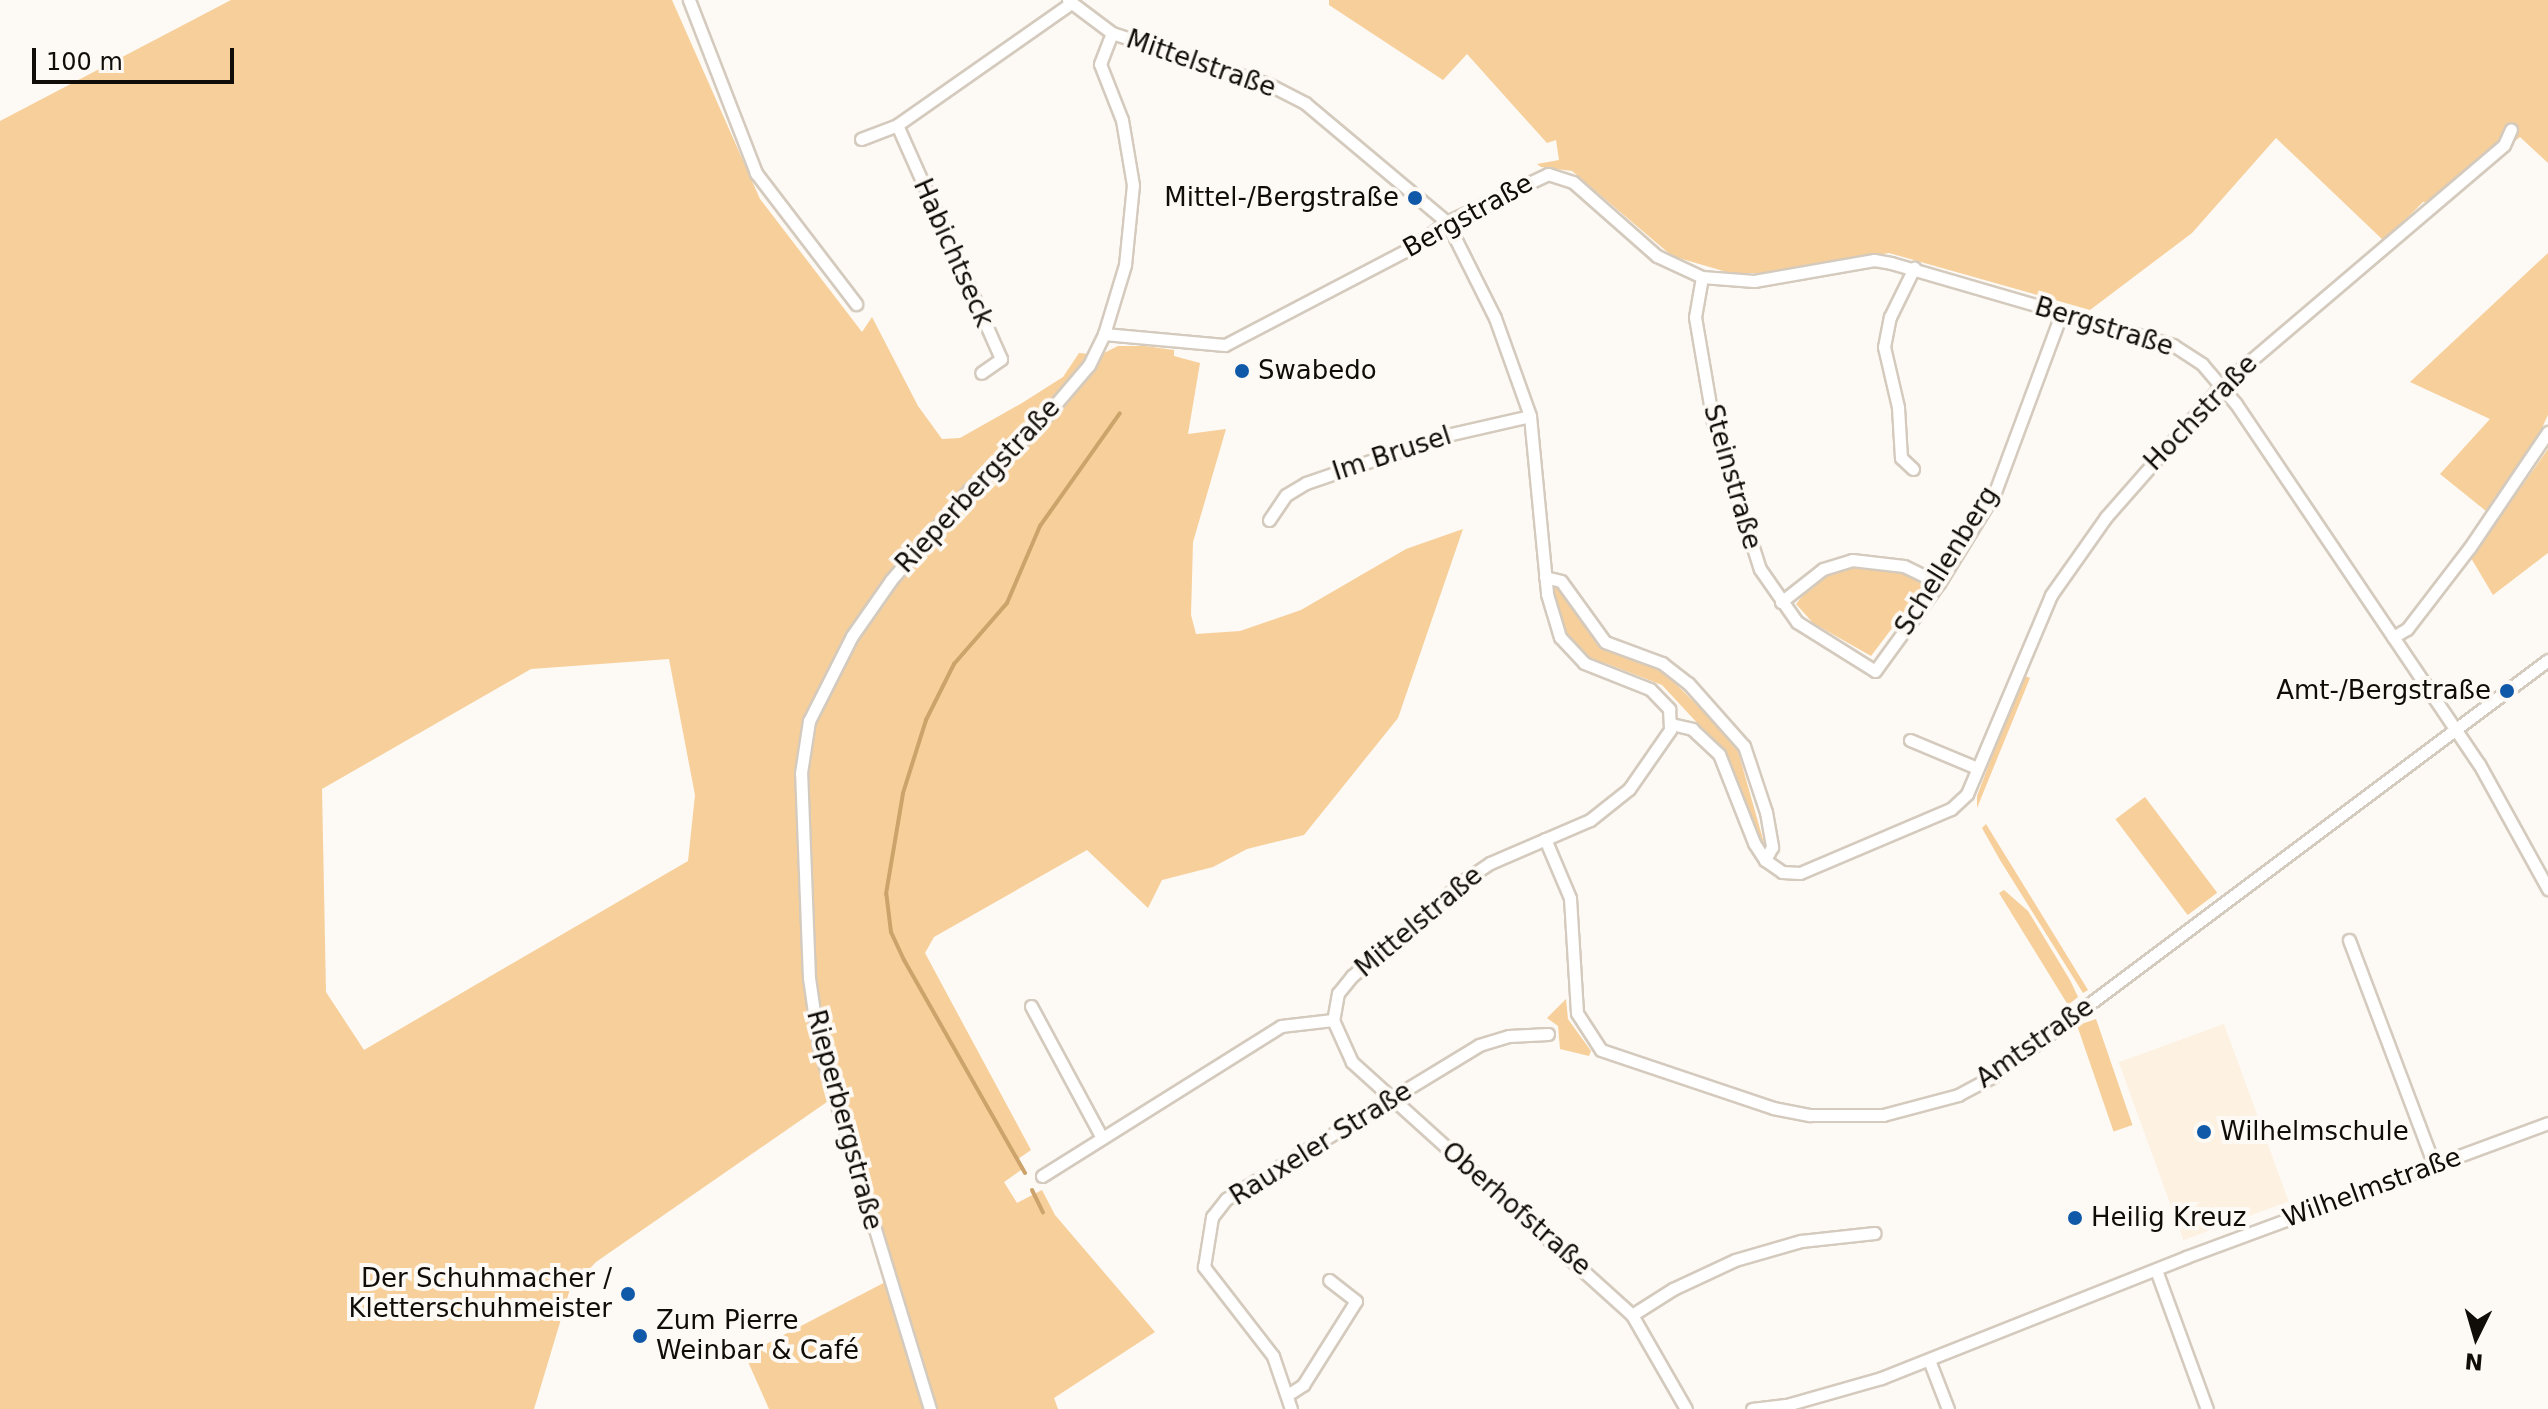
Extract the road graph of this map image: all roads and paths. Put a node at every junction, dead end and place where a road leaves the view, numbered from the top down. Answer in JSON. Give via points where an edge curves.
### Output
{"nodes":[{"id":1,"x":689,"y":0,"type":"edge"},
{"id":2,"x":1069,"y":2,"type":"edge"},
{"id":3,"x":1112,"y":33,"type":"junction"},
{"id":4,"x":897,"y":125,"type":"junction"},
{"id":5,"x":2511,"y":129,"type":"dead end"},
{"id":6,"x":861,"y":139,"type":"dead end"},
{"id":7,"x":1447,"y":222,"type":"junction"},
{"id":8,"x":1914,"y":268,"type":"junction"},
{"id":9,"x":1702,"y":277,"type":"junction"},
{"id":10,"x":856,"y":304,"type":"dead end"},
{"id":11,"x":2062,"y":312,"type":"junction"},
{"id":12,"x":1104,"y":334,"type":"junction"},
{"id":13,"x":981,"y":373,"type":"dead end"},
{"id":14,"x":2222,"y":385,"type":"junction"},
{"id":15,"x":1530,"y":416,"type":"junction"},
{"id":16,"x":2548,"y":432,"type":"edge"},
{"id":17,"x":1913,"y":469,"type":"dead end"},
{"id":18,"x":1269,"y":520,"type":"dead end"},
{"id":19,"x":1545,"y":577,"type":"junction"},
{"id":20,"x":1939,"y":583,"type":"junction"},
{"id":21,"x":1781,"y":602,"type":"junction"},
{"id":22,"x":2393,"y":637,"type":"junction"},
{"id":23,"x":2548,"y":660,"type":"edge"},
{"id":24,"x":1875,"y":671,"type":"joint"},
{"id":25,"x":1671,"y":724,"type":"junction"},
{"id":26,"x":2456,"y":729,"type":"junction"},
{"id":27,"x":1910,"y":740,"type":"dead end"},
{"id":28,"x":1977,"y":768,"type":"junction"},
{"id":29,"x":1545,"y":839,"type":"junction"},
{"id":30,"x":1765,"y":860,"type":"junction"},
{"id":31,"x":2548,"y":889,"type":"edge"},
{"id":32,"x":2349,"y":940,"type":"dead end"},
{"id":33,"x":1031,"y":1006,"type":"dead end"},
{"id":34,"x":1333,"y":1020,"type":"junction"},
{"id":35,"x":1548,"y":1034,"type":"dead end"},
{"id":36,"x":1394,"y":1099,"type":"junction"},
{"id":37,"x":2548,"y":1123,"type":"edge"},
{"id":38,"x":1102,"y":1138,"type":"junction"},
{"id":39,"x":2434,"y":1165,"type":"junction"},
{"id":40,"x":1042,"y":1176,"type":"dead end"},
{"id":41,"x":1875,"y":1233,"type":"dead end"},
{"id":42,"x":2156,"y":1270,"type":"junction"},
{"id":43,"x":1329,"y":1280,"type":"dead end"},
{"id":44,"x":1632,"y":1315,"type":"junction"},
{"id":45,"x":1929,"y":1360,"type":"junction"},
{"id":46,"x":1289,"y":1394,"type":"junction"},
{"id":47,"x":930,"y":1409,"type":"edge"},
{"id":48,"x":1291,"y":1409,"type":"edge"},
{"id":49,"x":1686,"y":1409,"type":"edge"},
{"id":50,"x":1752,"y":1409,"type":"edge"},
{"id":51,"x":1948,"y":1409,"type":"edge"},
{"id":52,"x":2207,"y":1409,"type":"edge"}],
"edges":[{"from":1,"to":10,"type":"street","via":[[756,173]]},
{"from":2,"to":3,"type":"street"},
{"from":2,"to":4,"type":"street"},
{"from":3,"to":7,"type":"street","name":"Mittelstraße","via":[[1268,84],[1305,103]]},
{"from":3,"to":12,"type":"street","name":"Rieperbergstraße","via":[[1100,64],[1122,120],[1133,185],[1125,265]]},
{"from":4,"to":6,"type":"street"},
{"from":4,"to":13,"type":"street","name":"Habichtseck","via":[[1001,359]]},
{"from":5,"to":14,"type":"street","name":"Hochstraße","via":[[2504,145]]},
{"from":7,"to":9,"type":"street","name":"Bergstraße","via":[[1539,176],[1558,175],[1573,182],[1657,256]]},
{"from":7,"to":12,"type":"street","name":"Bergstraße","via":[[1414,246],[1225,345]]},
{"from":7,"to":15,"type":"street","name":"Mittelstraße","via":[[1495,318]]},
{"from":8,"to":9,"type":"street","name":"Bergstraße","via":[[1874,260],[1754,281]]},
{"from":8,"to":11,"type":"street","name":"Bergstraße"},
{"from":8,"to":17,"type":"street","via":[[1890,317],[1884,347],[1898,407],[1901,458]]},
{"from":9,"to":21,"type":"street","name":"Steinstraße","via":[[1695,317],[1713,422],[1743,527]]},
{"from":11,"to":14,"type":"street","name":"Bergstraße","via":[[2173,345]]},
{"from":11,"to":20,"type":"street","name":"Schellenberg","via":[[1995,492]]},
{"from":12,"to":47,"type":"street","name":"Rieperbergstraße","via":[[1089,365],[1037,426],[969,490],[883,591],[852,636],[809,721],[801,773],[801,861],[819,1047]]},
{"from":14,"to":22,"type":"street","name":"Bergstraße"},
{"from":14,"to":28,"type":"street","name":"Hochstraße","via":[[2068,566],[2018,665]]},
{"from":15,"to":18,"type":"street","name":"Im Brusel","via":[[1443,436],[1306,483],[1286,495]]},
{"from":15,"to":19,"type":"street","name":"Mittelstraße"},
{"from":16,"to":22,"type":"street","via":[[2470,547],[2407,629]]},
{"from":19,"to":25,"type":"street","name":"Mittelstraße","via":[[1550,610],[1572,653],[1598,671],[1650,689],[1669,709]]},
{"from":19,"to":30,"type":"street","via":[[1561,581],[1605,642],[1662,663],[1688,683],[1744,746],[1766,812],[1772,847]]},
{"from":20,"to":21,"type":"street","via":[[1904,566],[1852,560],[1823,569]]},
{"from":20,"to":24,"type":"street","name":"Schellenberg"},
{"from":21,"to":24,"type":"street","name":"Steinstraße","via":[[1797,622]]},
{"from":22,"to":26,"type":"street","name":"Bergstraße"},
{"from":23,"to":26,"type":"street","name":"Amtstraße"},
{"from":25,"to":29,"type":"street","name":"Mittelstraße","via":[[1644,774],[1603,813]]},
{"from":25,"to":30,"type":"street","via":[[1692,729],[1719,754]]},
{"from":26,"to":29,"type":"street","name":"Amtstraße","via":[[1992,1077],[1946,1100],[1883,1115],[1810,1115],[1773,1108],[1601,1050],[1577,1013],[1570,898]]},
{"from":26,"to":31,"type":"street","name":"Bergstraße","via":[[2511,814]]},
{"from":27,"to":28,"type":"street"},
{"from":28,"to":30,"type":"street","name":"Hochstraße","via":[[1967,794],[1951,809],[1800,873],[1782,872]]},
{"from":29,"to":34,"type":"street","name":"Mittelstraße","via":[[1490,863],[1430,909],[1352,976],[1338,993]]},
{"from":32,"to":39,"type":"street"},
{"from":33,"to":38,"type":"street"},
{"from":34,"to":36,"type":"street","name":"Oberhofstraße","via":[[1352,1062]]},
{"from":34,"to":38,"type":"street","via":[[1281,1026]]},
{"from":35,"to":36,"type":"street","name":"Rauxeler Straße","via":[[1509,1036],[1479,1045]]},
{"from":36,"to":44,"type":"street","name":"Oberhofstraße"},
{"from":36,"to":46,"type":"street","name":"Rauxeler Straße","via":[[1226,1199],[1212,1217],[1204,1267],[1273,1356]]},
{"from":37,"to":39,"type":"street","name":"Wilhelmstraße"},
{"from":38,"to":40,"type":"street"},
{"from":39,"to":42,"type":"street","name":"Wilhelmstraße"},
{"from":41,"to":44,"type":"street","via":[[1801,1241],[1735,1260]]},
{"from":42,"to":45,"type":"street","name":"Wilhelmstraße"},
{"from":42,"to":52,"type":"street"},
{"from":43,"to":46,"type":"street","via":[[1356,1301],[1303,1385]]},
{"from":44,"to":49,"type":"street","name":"Oberhofstraße"},
{"from":45,"to":50,"type":"street","name":"Wilhelmstraße","via":[[1790,1404]]},
{"from":45,"to":51,"type":"street"},
{"from":46,"to":48,"type":"street","name":"Rauxeler Straße"}]}
